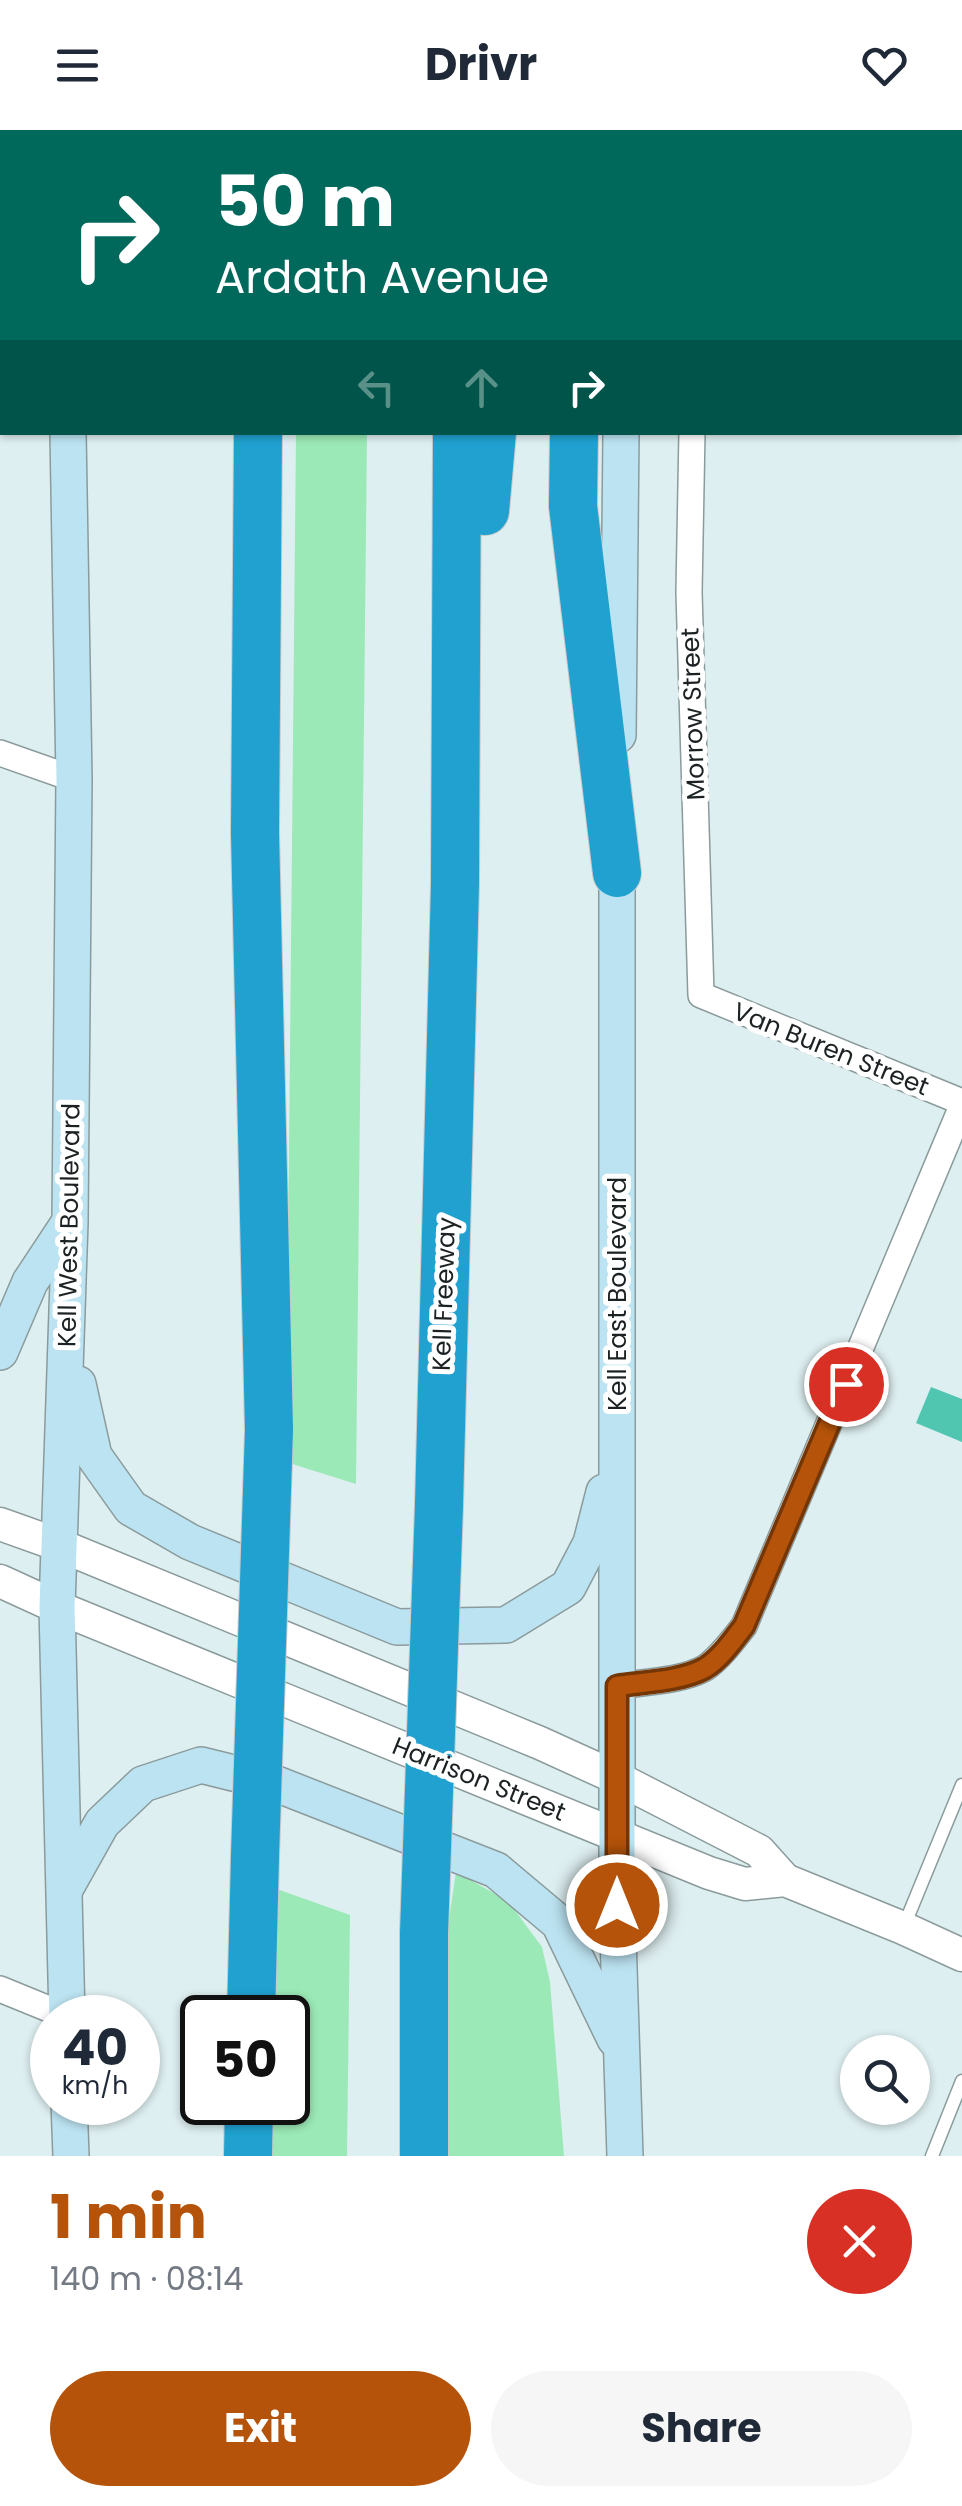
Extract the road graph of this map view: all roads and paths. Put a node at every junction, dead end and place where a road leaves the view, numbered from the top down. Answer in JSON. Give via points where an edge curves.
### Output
{"nodes":[{"id":1,"x":68,"y":435,"type":"edge"},
{"id":2,"x":258,"y":435,"type":"edge"},
{"id":3,"x":458,"y":435,"type":"edge"},
{"id":4,"x":492,"y":435,"type":"edge"},
{"id":5,"x":574,"y":435,"type":"edge"},
{"id":6,"x":621,"y":435,"type":"edge"},
{"id":7,"x":692,"y":435,"type":"edge"},
{"id":8,"x":0,"y":753,"type":"edge"},
{"id":9,"x":74,"y":779,"type":"junction"},
{"id":10,"x":617,"y":873,"type":"junction"},
{"id":11,"x":455,"y":884,"type":"junction"},
{"id":12,"x":700,"y":995,"type":"joint"},
{"id":13,"x":962,"y":1104,"type":"edge"},
{"id":14,"x":70,"y":1222,"type":"junction"},
{"id":15,"x":67,"y":1334,"type":"junction"},
{"id":16,"x":0,"y":1352,"type":"edge"},
{"id":17,"x":616,"y":1446,"type":"junction"},
{"id":18,"x":0,"y":1524,"type":"edge"},
{"id":19,"x":59,"y":1544,"type":"junction"},
{"id":20,"x":0,"y":1581,"type":"edge"},
{"id":21,"x":57,"y":1607,"type":"junction"},
{"id":22,"x":617,"y":1686,"type":"junction"},
{"id":23,"x":617,"y":1778,"type":"junction"},
{"id":24,"x":962,"y":1785,"type":"edge"},
{"id":25,"x":618,"y":1836,"type":"junction"},
{"id":26,"x":785,"y":1880,"type":"junction"},
{"id":27,"x":64,"y":1891,"type":"junction"},
{"id":28,"x":902,"y":1928,"type":"junction"},
{"id":29,"x":962,"y":1956,"type":"edge"},
{"id":30,"x":0,"y":1990,"type":"edge"},
{"id":31,"x":66,"y":1995,"type":"edge"},
{"id":32,"x":251,"y":1995,"type":"edge"},
{"id":33,"x":30,"y":2002,"type":"edge"},
{"id":34,"x":622,"y":2053,"type":"junction"},
{"id":35,"x":962,"y":2082,"type":"edge"},
{"id":36,"x":70,"y":2125,"type":"edge"},
{"id":37,"x":249,"y":2125,"type":"edge"},
{"id":38,"x":71,"y":2156,"type":"edge"},
{"id":39,"x":248,"y":2156,"type":"edge"},
{"id":40,"x":424,"y":2156,"type":"edge"},
{"id":41,"x":625,"y":2156,"type":"edge"},
{"id":42,"x":932,"y":2156,"type":"edge"}],
"edges":[{"from":1,"to":9,"type":"main road","name":"Kell West Boulevard"},
{"from":2,"to":32,"type":"highway","bridge":true,"via":[[254,834],[269,1430]]},
{"from":3,"to":11,"type":"highway","name":"Kell Freeway"},
{"from":4,"to":11,"type":"highway"},
{"from":5,"to":10,"type":"highway","via":[[572,506]]},
{"from":6,"to":10,"type":"main road","name":"Kell East Boulevard"},
{"from":7,"to":12,"type":"street","name":"Morrow Street","via":[[689,592]]},
{"from":8,"to":9,"type":"street"},
{"from":9,"to":14,"type":"main road","name":"Kell West Boulevard"},
{"from":10,"to":17,"type":"main road","name":"Kell East Boulevard"},
{"from":11,"to":40,"type":"highway","name":"Kell Freeway","bridge":true,"via":[[424,1933]]},
{"from":12,"to":13,"type":"street","name":"Van Buren Street"},
{"from":13,"to":22,"type":"street","via":[[744,1626],[705,1668]]},
{"from":14,"to":15,"type":"main road","name":"Kell West Boulevard"},
{"from":14,"to":16,"type":"main road","via":[[30,1282]]},
{"from":15,"to":17,"type":"main road","via":[[94,1456],[132,1508],[190,1542],[397,1627],[506,1625],[568,1588],[591,1543]]},
{"from":15,"to":19,"type":"main road","name":"Kell West Boulevard"},
{"from":17,"to":22,"type":"main road","name":"Kell East Boulevard"},
{"from":18,"to":19,"type":"street"},
{"from":19,"to":21,"type":"main road","name":"Kell West Boulevard"},
{"from":19,"to":23,"type":"street"},
{"from":20,"to":21,"type":"street","name":"Harrison Street"},
{"from":21,"to":25,"type":"street","name":"Harrison Street"},
{"from":21,"to":27,"type":"main road","name":"Kell West Boulevard"},
{"from":22,"to":23,"type":"main road","name":"Kell East Boulevard"},
{"from":23,"to":25,"type":"main road","name":"Kell East Boulevard"},
{"from":23,"to":26,"type":"street","via":[[759,1850]]},
{"from":24,"to":28,"type":"lane"},
{"from":25,"to":26,"type":"street","name":"Harrison Street","via":[[746,1884]]},
{"from":25,"to":34,"type":"main road","name":"Kell East Boulevard"},
{"from":26,"to":28,"type":"street","name":"Harrison Street"},
{"from":27,"to":31,"type":"main road","name":"Kell West Boulevard"},
{"from":27,"to":34,"type":"main road","via":[[102,1824],[143,1784],[201,1764],[274,1783],[496,1870],[559,1923]]},
{"from":28,"to":29,"type":"street","name":"Harrison Street"},
{"from":30,"to":33,"type":"street"},
{"from":34,"to":41,"type":"main road","name":"Kell East Boulevard"},
{"from":35,"to":42,"type":"lane"},
{"from":36,"to":38,"type":"main road"},
{"from":37,"to":39,"type":"highway"}]}
